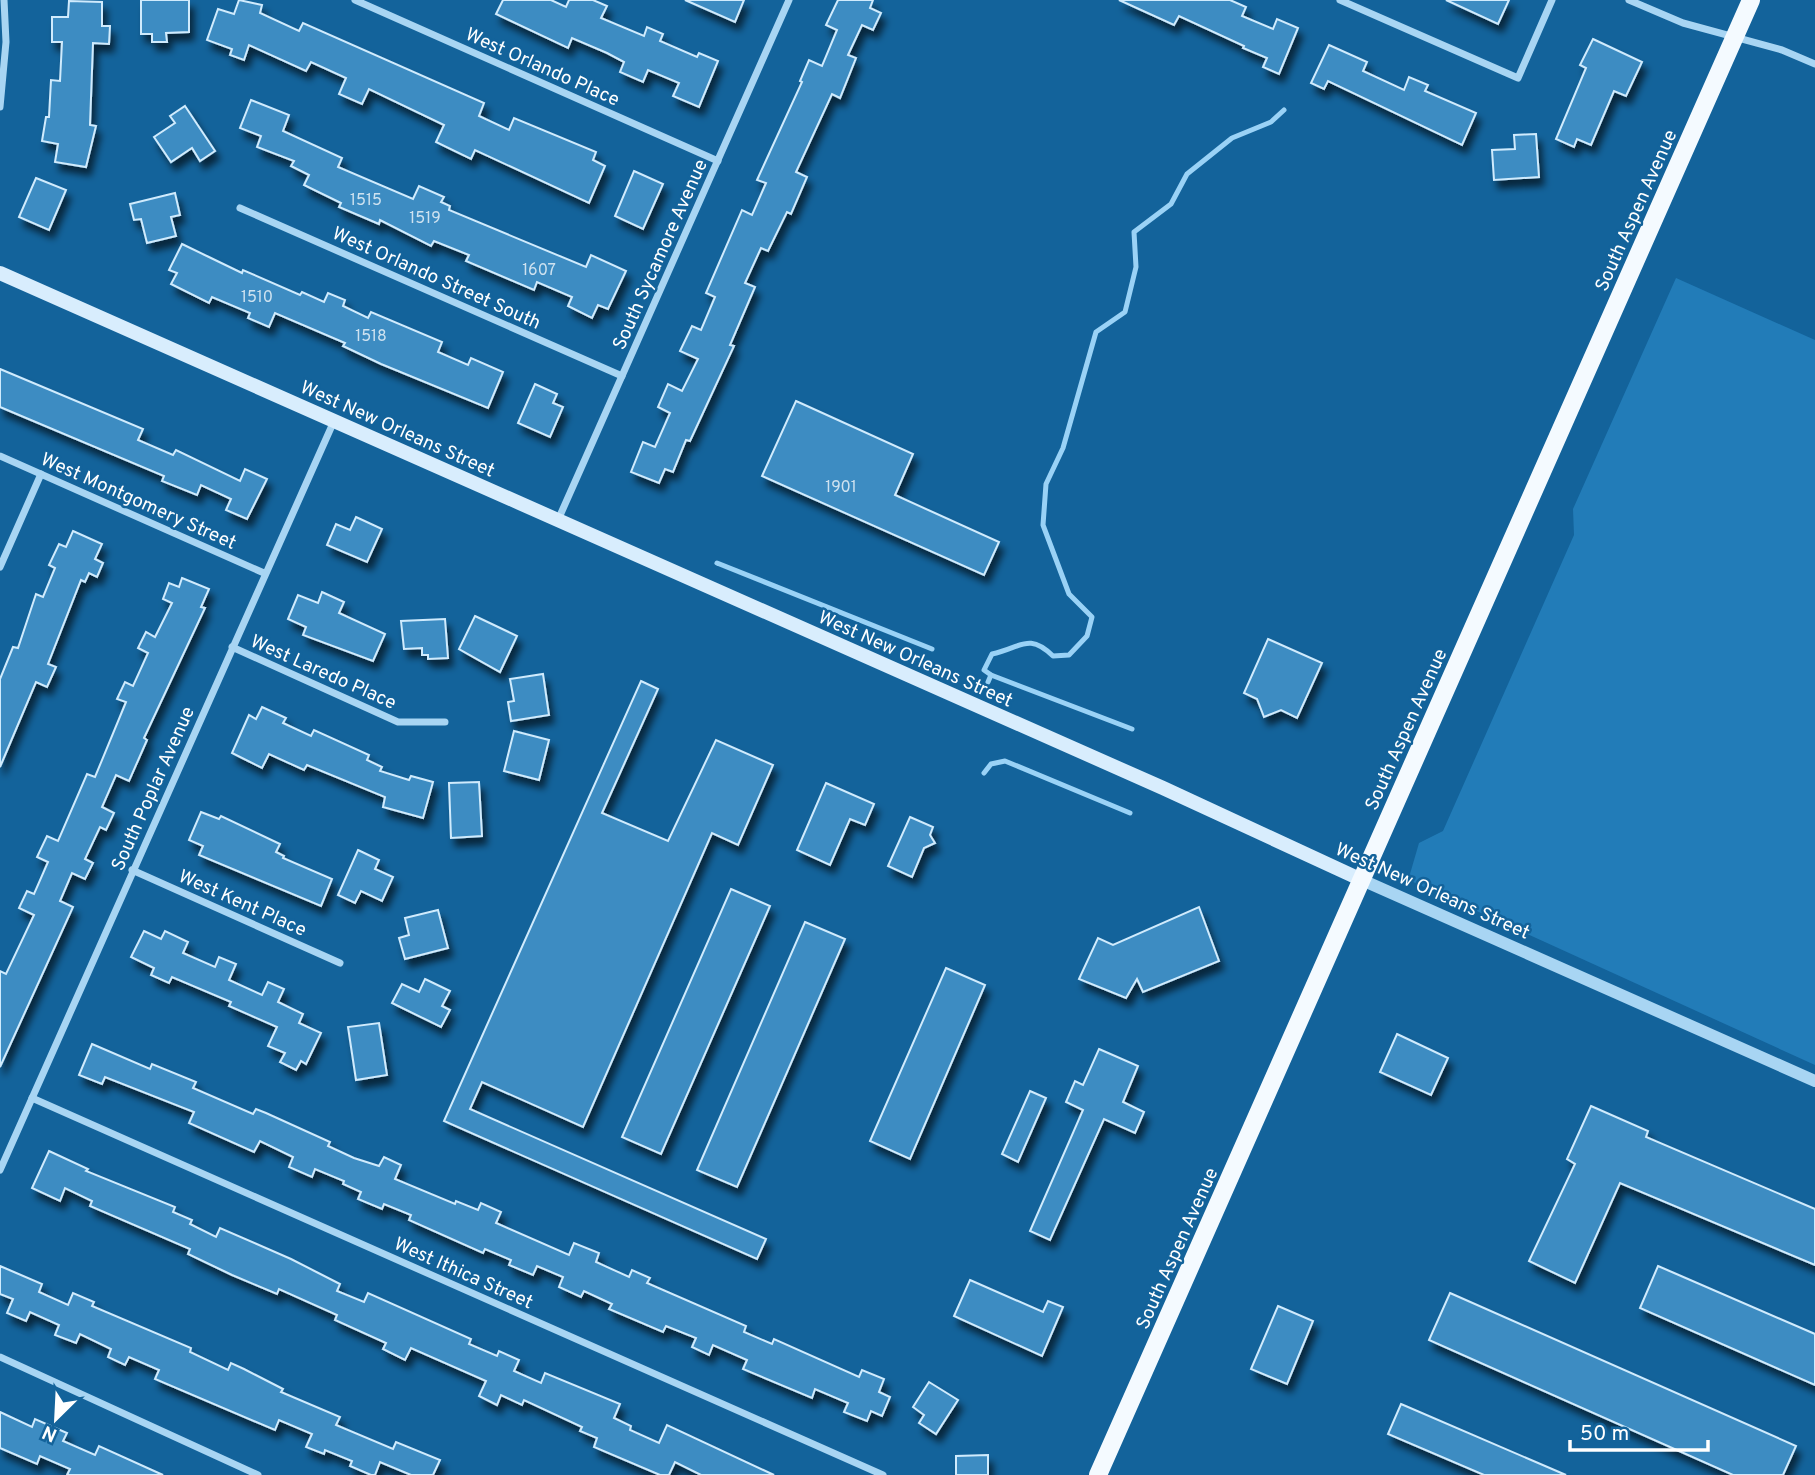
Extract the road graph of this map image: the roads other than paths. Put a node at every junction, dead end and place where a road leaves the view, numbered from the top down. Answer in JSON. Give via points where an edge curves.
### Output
{"nodes":[{"id":1,"x":4,"y":0,"type":"edge"},
{"id":2,"x":355,"y":0,"type":"edge"},
{"id":3,"x":789,"y":0,"type":"edge"},
{"id":4,"x":1340,"y":0,"type":"edge"},
{"id":5,"x":1552,"y":0,"type":"edge"},
{"id":6,"x":1629,"y":0,"type":"edge"},
{"id":7,"x":1751,"y":0,"type":"edge"},
{"id":8,"x":1734,"y":37,"type":"junction"},
{"id":9,"x":1815,"y":64,"type":"edge"},
{"id":10,"x":2,"y":78,"type":"edge"},
{"id":11,"x":0,"y":107,"type":"edge"},
{"id":12,"x":718,"y":161,"type":"junction"},
{"id":13,"x":240,"y":208,"type":"dead end"},
{"id":14,"x":0,"y":273,"type":"edge"},
{"id":15,"x":622,"y":376,"type":"junction"},
{"id":16,"x":334,"y":421,"type":"junction"},
{"id":17,"x":0,"y":456,"type":"edge"},
{"id":18,"x":41,"y":474,"type":"junction"},
{"id":19,"x":558,"y":520,"type":"junction"},
{"id":20,"x":0,"y":566,"type":"edge"},
{"id":21,"x":264,"y":573,"type":"junction"},
{"id":22,"x":232,"y":647,"type":"junction"},
{"id":23,"x":445,"y":722,"type":"dead end"},
{"id":24,"x":132,"y":870,"type":"junction"},
{"id":25,"x":1362,"y":880,"type":"junction"},
{"id":26,"x":340,"y":963,"type":"dead end"},
{"id":27,"x":1815,"y":1081,"type":"edge"},
{"id":28,"x":32,"y":1098,"type":"junction"},
{"id":29,"x":0,"y":1170,"type":"edge"},
{"id":30,"x":0,"y":1357,"type":"edge"},
{"id":31,"x":258,"y":1475,"type":"edge"},
{"id":32,"x":883,"y":1475,"type":"edge"},
{"id":33,"x":1098,"y":1475,"type":"edge"}],
"edges":[{"from":1,"to":10,"type":"street"},
{"from":2,"to":12,"type":"street","name":"West Orlando Place"},
{"from":3,"to":12,"type":"street","name":"South Sycamore Avenue"},
{"from":4,"to":5,"type":"street","via":[[1518,79]]},
{"from":6,"to":8,"type":"street","via":[[1683,23]]},
{"from":7,"to":8,"type":"main road","name":"South Aspen Avenue"},
{"from":8,"to":9,"type":"street"},
{"from":8,"to":25,"type":"main road","name":"South Aspen Avenue"},
{"from":10,"to":11,"type":"street"},
{"from":12,"to":15,"type":"street","name":"South Sycamore Avenue"},
{"from":13,"to":15,"type":"street","name":"West Orlando Street South"},
{"from":14,"to":16,"type":"main road","name":"West New Orleans Street"},
{"from":15,"to":19,"type":"street","name":"South Sycamore Avenue"},
{"from":16,"to":19,"type":"main road","name":"West New Orleans Street"},
{"from":16,"to":21,"type":"street","name":"South Poplar Avenue"},
{"from":17,"to":18,"type":"street","name":"West Montgomery Street"},
{"from":18,"to":20,"type":"street"},
{"from":18,"to":21,"type":"street","name":"West Montgomery Street"},
{"from":19,"to":25,"type":"main road","name":"West New Orleans Street"},
{"from":21,"to":22,"type":"street","name":"South Poplar Avenue"},
{"from":22,"to":23,"type":"street","name":"West Laredo Place","via":[[398,722]]},
{"from":22,"to":24,"type":"street","name":"South Poplar Avenue"},
{"from":24,"to":26,"type":"street","name":"West Kent Place"},
{"from":24,"to":28,"type":"street","name":"South Poplar Avenue"},
{"from":25,"to":27,"type":"street","name":"West New Orleans Street"},
{"from":25,"to":33,"type":"main road","name":"South Aspen Avenue"},
{"from":28,"to":29,"type":"street","name":"South Poplar Avenue"},
{"from":28,"to":32,"type":"street","name":"West Ithica Street"},
{"from":30,"to":31,"type":"street"}]}
